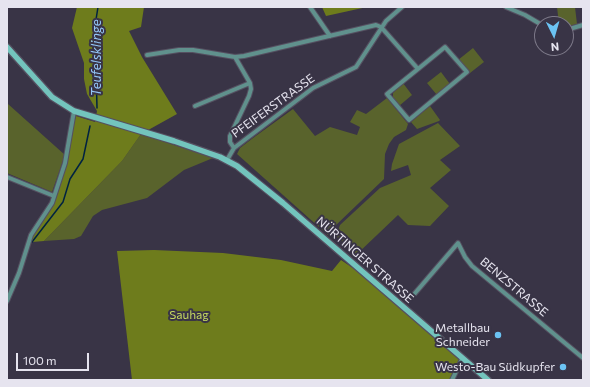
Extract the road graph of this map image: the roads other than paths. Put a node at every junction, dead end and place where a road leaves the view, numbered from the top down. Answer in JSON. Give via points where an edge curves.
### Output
{"nodes":[{"id":1,"x":310,"y":7,"type":"edge"},
{"id":2,"x":402,"y":7,"type":"edge"},
{"id":3,"x":506,"y":7,"type":"edge"},
{"id":4,"x":534,"y":20,"type":"edge"},
{"id":5,"x":381,"y":27,"type":"junction"},
{"id":6,"x":330,"y":36,"type":"junction"},
{"id":7,"x":7,"y":47,"type":"edge"},
{"id":8,"x":147,"y":56,"type":"dead end"},
{"id":9,"x":235,"y":57,"type":"junction"},
{"id":10,"x":418,"y":69,"type":"junction"},
{"id":11,"x":250,"y":83,"type":"junction"},
{"id":12,"x":194,"y":106,"type":"dead end"},
{"id":13,"x":74,"y":111,"type":"junction"},
{"id":14,"x":234,"y":148,"type":"junction"},
{"id":15,"x":227,"y":160,"type":"junction"},
{"id":16,"x":7,"y":177,"type":"edge"},
{"id":17,"x":54,"y":196,"type":"junction"},
{"id":18,"x":410,"y":299,"type":"dead end"},
{"id":19,"x":7,"y":301,"type":"edge"},
{"id":20,"x":583,"y":358,"type":"edge"},
{"id":21,"x":462,"y":359,"type":"junction"},
{"id":22,"x":452,"y":380,"type":"edge"},
{"id":23,"x":488,"y":380,"type":"edge"}],
"edges":[{"from":1,"to":6,"type":"street"},
{"from":2,"to":5,"type":"street","name":"PFEIFERSTRASSE"},
{"from":3,"to":4,"type":"street"},
{"from":5,"to":6,"type":"street","via":[[376,25]]},
{"from":5,"to":10,"type":"street"},
{"from":5,"to":14,"type":"street","name":"PFEIFERSTRASSE","via":[[356,66],[313,88]]},
{"from":6,"to":9,"type":"street"},
{"from":7,"to":13,"type":"main road","name":"NÜRTINGER STRASSE","via":[[52,97]]},
{"from":8,"to":9,"type":"street","via":[[193,50]]},
{"from":9,"to":11,"type":"street"},
{"from":10,"to":10,"type":"street","via":[[387,94],[409,120],[467,72],[445,47]]},
{"from":11,"to":12,"type":"street"},
{"from":11,"to":14,"type":"street","via":[[249,96],[230,136]]},
{"from":13,"to":15,"type":"main road","name":"NÜRTINGER STRASSE","via":[[160,136]]},
{"from":13,"to":17,"type":"street","via":[[65,163]]},
{"from":14,"to":15,"type":"street","name":"PFEIFERSTRASSE"},
{"from":15,"to":21,"type":"main road","name":"NÜRTINGER STRASSE","via":[[252,176]]},
{"from":16,"to":17,"type":"street"},
{"from":17,"to":19,"type":"street","via":[[48,211],[31,235]]},
{"from":18,"to":20,"type":"street","name":"BENZSTRASSE","via":[[458,243],[472,266]]},
{"from":21,"to":22,"type":"street"},
{"from":21,"to":23,"type":"main road","name":"NÜRTINGER STRASSE"}]}
